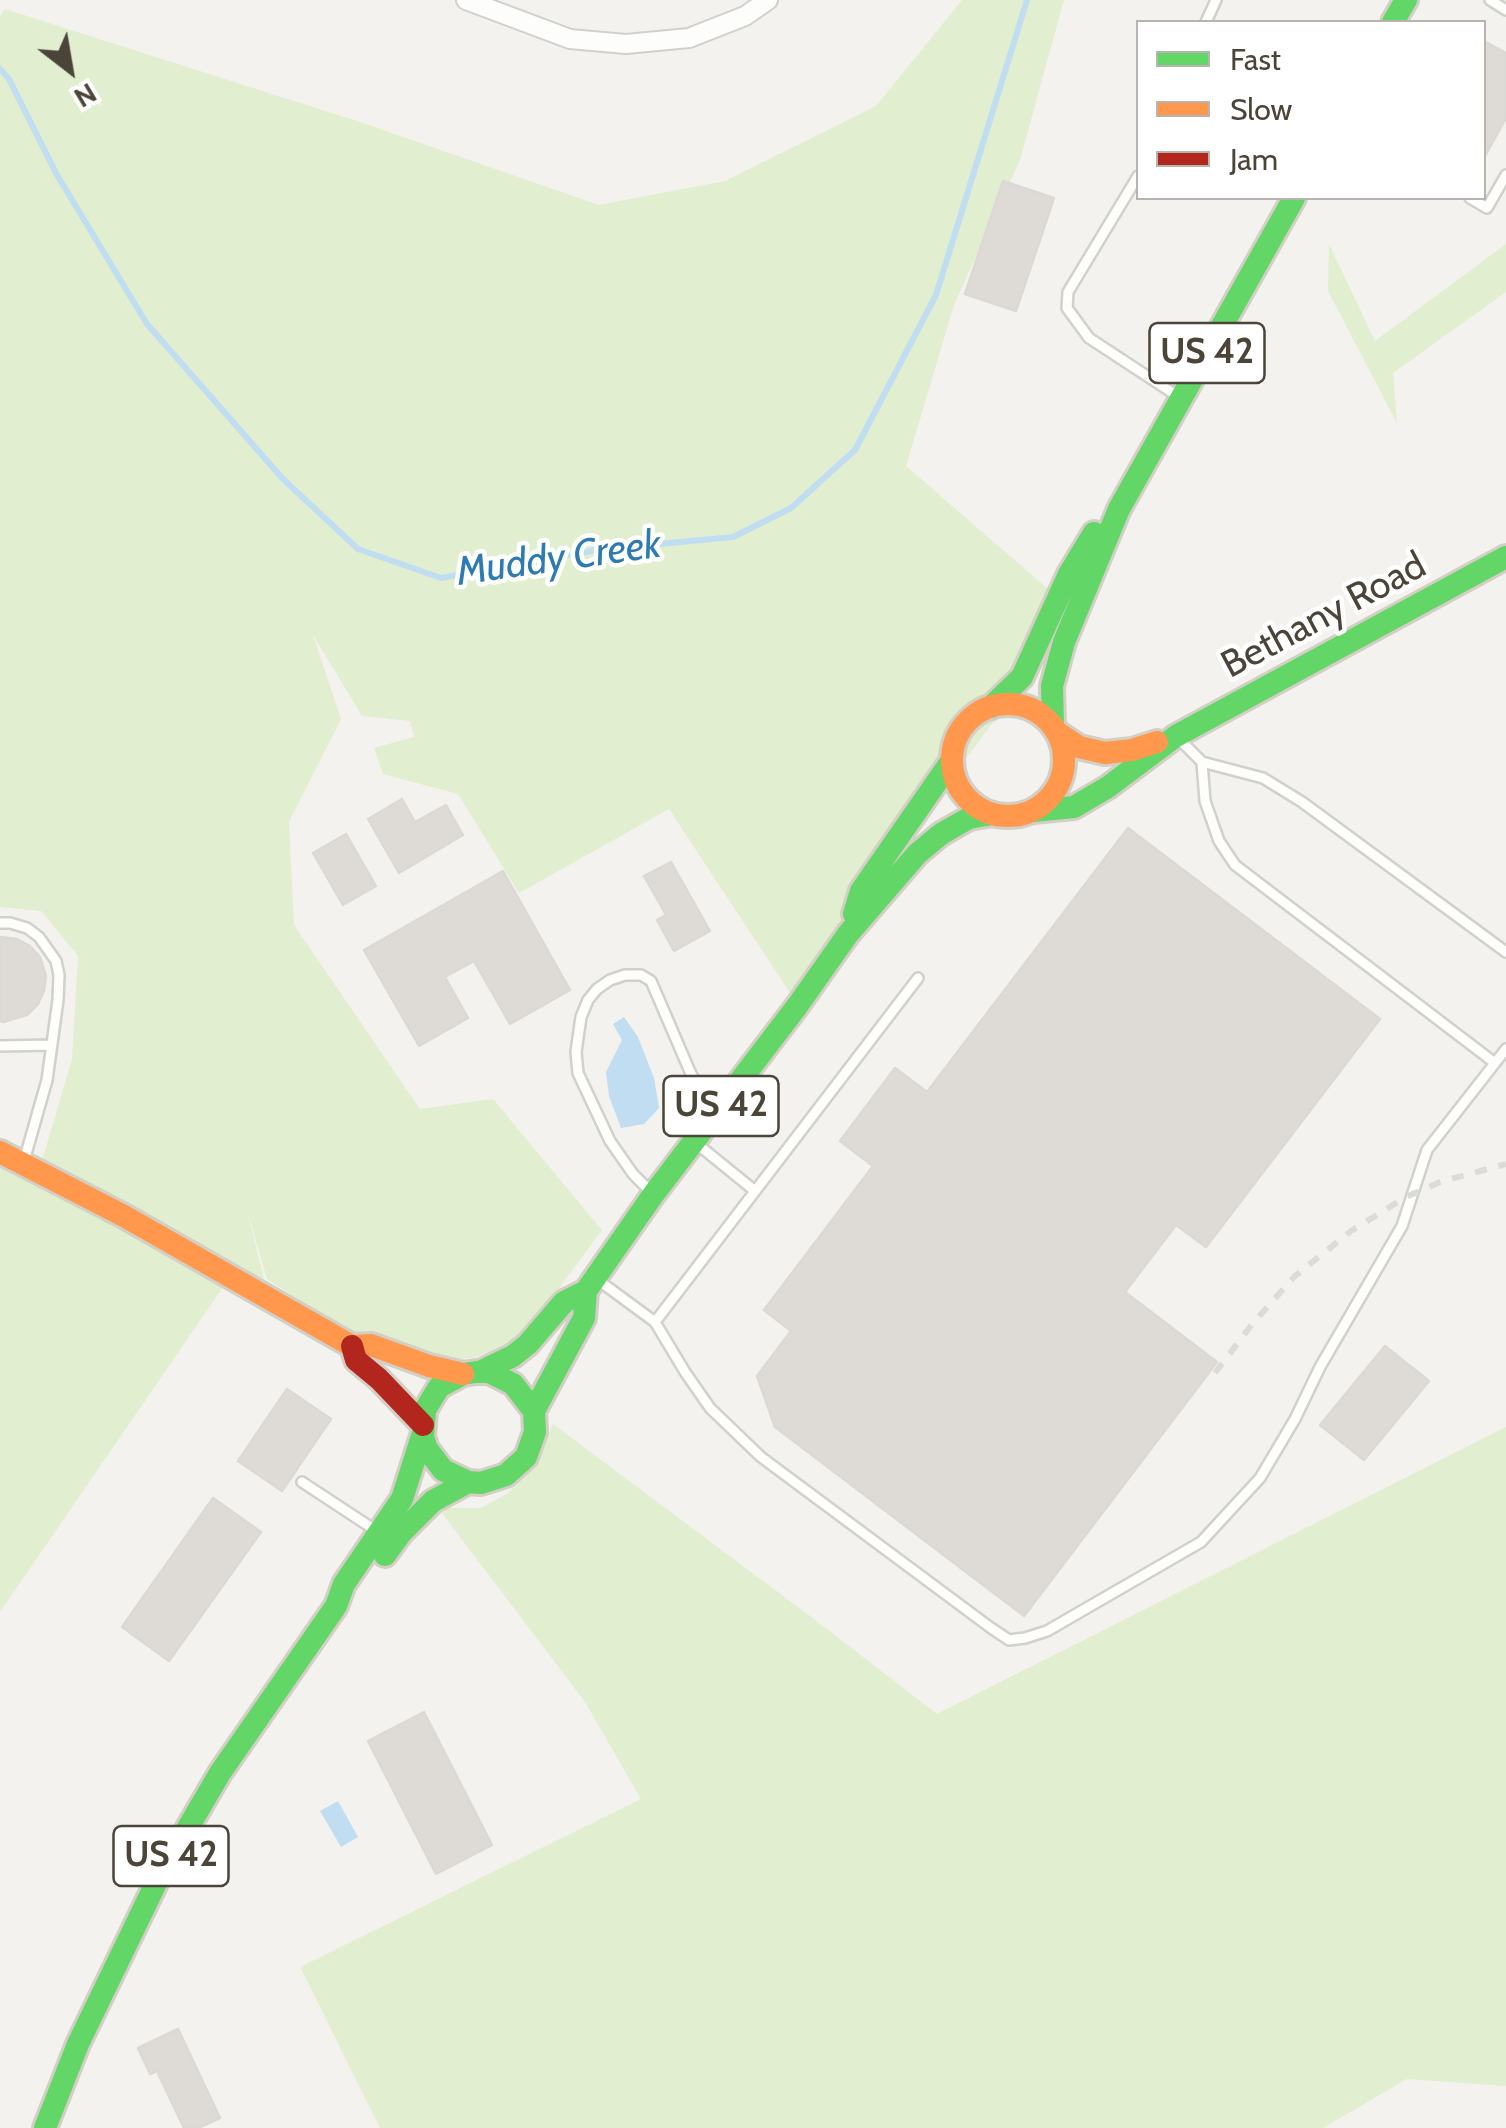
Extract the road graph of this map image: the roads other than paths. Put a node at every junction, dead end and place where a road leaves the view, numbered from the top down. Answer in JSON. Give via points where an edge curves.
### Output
{"nodes":[{"id":1,"x":466,"y":0,"type":"edge"},
{"id":2,"x":768,"y":0,"type":"edge"},
{"id":3,"x":1490,"y":0,"type":"edge"},
{"id":4,"x":1506,"y":10,"type":"edge"},
{"id":5,"x":1506,"y":175,"type":"edge"},
{"id":6,"x":1136,"y":179,"type":"edge"},
{"id":7,"x":1293,"y":200,"type":"edge"},
{"id":8,"x":1473,"y":200,"type":"edge"},
{"id":9,"x":1181,"y":399,"type":"junction"},
{"id":10,"x":1119,"y":509,"type":"junction"},
{"id":11,"x":1506,"y":558,"type":"edge"},
{"id":12,"x":991,"y":707,"type":"junction"},
{"id":13,"x":1056,"y":730,"type":"junction"},
{"id":14,"x":1176,"y":736,"type":"junction"},
{"id":15,"x":952,"y":760,"type":"junction"},
{"id":16,"x":1202,"y":762,"type":"junction"},
{"id":17,"x":1033,"y":811,"type":"junction"},
{"id":18,"x":992,"y":814,"type":"junction"},
{"id":19,"x":0,"y":922,"type":"edge"},
{"id":20,"x":848,"y":934,"type":"junction"},
{"id":21,"x":1506,"y":952,"type":"edge"},
{"id":22,"x":918,"y":978,"type":"dead end"},
{"id":23,"x":52,"y":1044,"type":"junction"},
{"id":24,"x":0,"y":1046,"type":"edge"},
{"id":25,"x":1506,"y":1050,"type":"edge"},
{"id":26,"x":1495,"y":1064,"type":"junction"},
{"id":27,"x":720,"y":1107,"type":"junction"},
{"id":28,"x":694,"y":1142,"type":"junction"},
{"id":29,"x":0,"y":1152,"type":"edge"},
{"id":30,"x":23,"y":1164,"type":"junction"},
{"id":31,"x":755,"y":1191,"type":"junction"},
{"id":32,"x":653,"y":1195,"type":"junction"},
{"id":33,"x":591,"y":1285,"type":"junction"},
{"id":34,"x":655,"y":1322,"type":"junction"},
{"id":35,"x":352,"y":1346,"type":"junction"},
{"id":36,"x":471,"y":1373,"type":"junction"},
{"id":37,"x":534,"y":1411,"type":"junction"},
{"id":38,"x":423,"y":1429,"type":"junction"},
{"id":39,"x":302,"y":1482,"type":"dead end"},
{"id":40,"x":468,"y":1482,"type":"junction"},
{"id":41,"x":380,"y":1533,"type":"junction"},
{"id":42,"x":336,"y":1606,"type":"junction"},
{"id":43,"x":45,"y":2128,"type":"edge"}],
"edges":[{"from":1,"to":2,"type":"street","via":[[570,38],[626,44],[689,38]]},
{"from":3,"to":4,"type":"lane"},
{"from":5,"to":8,"type":"lane","via":[[1487,208]]},
{"from":6,"to":9,"type":"lane","via":[[1068,292],[1067,308],[1088,338]]},
{"from":7,"to":9,"type":"main road","number":"US 42"},
{"from":9,"to":10,"type":"main road","number":"US 42"},
{"from":10,"to":12,"type":"main road","number":"US 42","via":[[1103,517],[1069,574],[1022,677]]},
{"from":10,"to":13,"type":"main road","number":"US 42","via":[[1064,642],[1052,686]]},
{"from":11,"to":14,"type":"main road","name":"Bethany Road"},
{"from":12,"to":13,"type":"main road","via":[[1033,709]]},
{"from":12,"to":15,"type":"main road","via":[[967,722]]},
{"from":13,"to":14,"type":"main road","name":"Bethany Road","via":[[1079,747],[1105,753]]},
{"from":13,"to":17,"type":"main road","via":[[1064,768],[1049,800]]},
{"from":14,"to":16,"type":"lane"},
{"from":14,"to":17,"type":"main road","name":"Bethany Road","via":[[1074,807]]},
{"from":15,"to":18,"type":"main road","via":[[963,794]]},
{"from":15,"to":20,"type":"main road","number":"US 42","via":[[862,891]]},
{"from":16,"to":21,"type":"lane","via":[[1263,778],[1289,794]]},
{"from":16,"to":26,"type":"lane","via":[[1205,801],[1235,865]]},
{"from":17,"to":18,"type":"main road"},
{"from":18,"to":20,"type":"main road","number":"US 42","via":[[970,818],[916,854]]},
{"from":19,"to":23,"type":"lane","via":[[27,928],[56,961]]},
{"from":20,"to":27,"type":"main road","number":"US 42"},
{"from":22,"to":31,"type":"lane"},
{"from":23,"to":24,"type":"lane"},
{"from":23,"to":30,"type":"lane"},
{"from":25,"to":26,"type":"lane"},
{"from":26,"to":34,"type":"lane","via":[[1428,1150],[1402,1226],[1260,1478],[1201,1542],[1025,1638],[1009,1640],[991,1628],[761,1457],[710,1408]]},
{"from":27,"to":28,"type":"main road","number":"US 42"},
{"from":27,"to":32,"type":"lane","via":[[690,1074],[652,981],[625,975],[588,1000],[578,1073],[610,1141]]},
{"from":28,"to":31,"type":"lane"},
{"from":28,"to":32,"type":"main road","number":"US 42"},
{"from":29,"to":30,"type":"main road"},
{"from":30,"to":35,"type":"main road"},
{"from":31,"to":34,"type":"lane"},
{"from":32,"to":33,"type":"main road","number":"US 42"},
{"from":33,"to":34,"type":"lane"},
{"from":33,"to":36,"type":"main road","number":"US 42","via":[[564,1302],[512,1356]]},
{"from":33,"to":37,"type":"main road","number":"US 42","via":[[584,1318]]},
{"from":35,"to":36,"type":"main road","via":[[371,1345]]},
{"from":35,"to":38,"type":"main road","via":[[356,1360]]},
{"from":36,"to":37,"type":"main road","via":[[514,1384]]},
{"from":36,"to":38,"type":"main road","number":"US 42","via":[[440,1387]]},
{"from":37,"to":40,"type":"main road","number":"US 42","via":[[532,1444],[517,1467],[494,1480]]},
{"from":38,"to":40,"type":"main road","via":[[434,1461]]},
{"from":38,"to":41,"type":"main road","number":"US 42","via":[[402,1499]]},
{"from":39,"to":41,"type":"lane"},
{"from":40,"to":42,"type":"main road","number":"US 42","via":[[434,1501],[356,1592]]},
{"from":41,"to":42,"type":"main road","number":"US 42"},
{"from":42,"to":43,"type":"main road","number":"US 42","via":[[220,1774],[158,1879]]}]}
